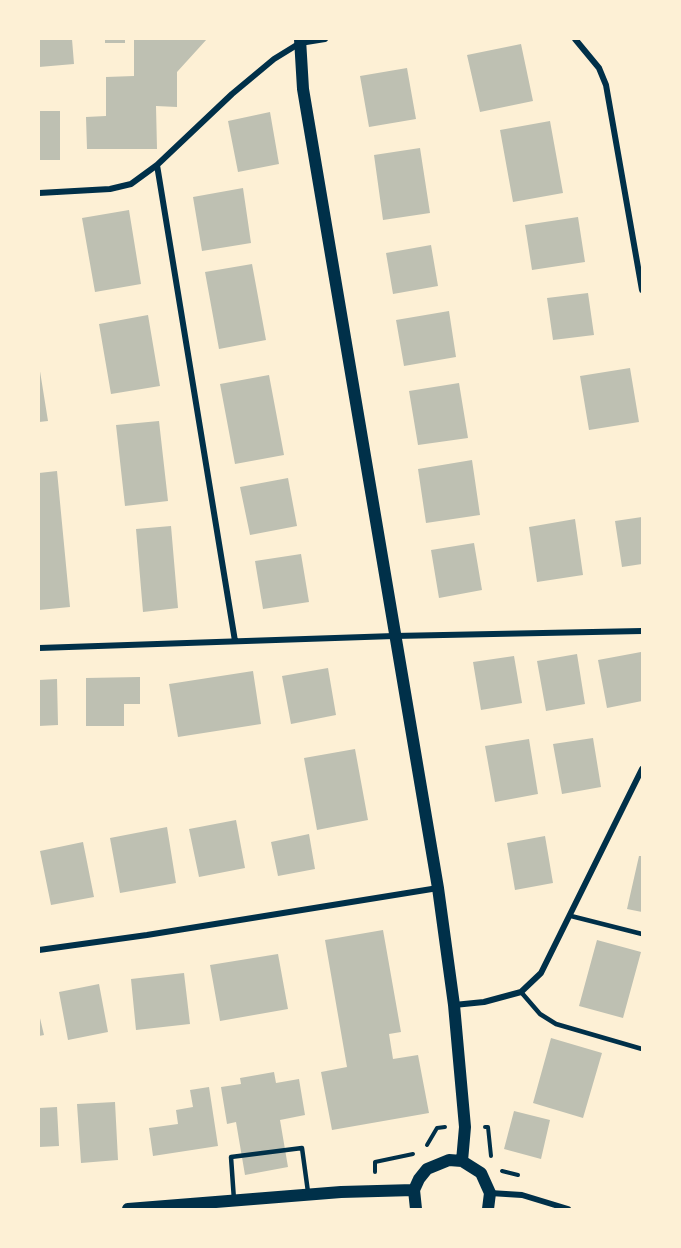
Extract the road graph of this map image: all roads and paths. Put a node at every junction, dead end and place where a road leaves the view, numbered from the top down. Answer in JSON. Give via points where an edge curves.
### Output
{"nodes":[{"id":1,"x":325,"y":39,"type":"edge"},
{"id":2,"x":575,"y":39,"type":"edge"},
{"id":3,"x":300,"y":41,"type":"edge"},
{"id":4,"x":157,"y":165,"type":"junction"},
{"id":5,"x":39,"y":193,"type":"edge"},
{"id":6,"x":642,"y":290,"type":"edge"},
{"id":7,"x":642,"y":631,"type":"edge"},
{"id":8,"x":394,"y":636,"type":"junction"},
{"id":9,"x":235,"y":641,"type":"junction"},
{"id":10,"x":39,"y":648,"type":"edge"},
{"id":11,"x":642,"y":769,"type":"edge"},
{"id":12,"x":438,"y":888,"type":"junction"},
{"id":13,"x":571,"y":916,"type":"junction"},
{"id":14,"x":642,"y":934,"type":"edge"},
{"id":15,"x":39,"y":950,"type":"edge"},
{"id":16,"x":521,"y":992,"type":"junction"},
{"id":17,"x":454,"y":1005,"type":"junction"},
{"id":18,"x":642,"y":1049,"type":"edge"},
{"id":19,"x":462,"y":1161,"type":"junction"},
{"id":20,"x":414,"y":1190,"type":"junction"},
{"id":21,"x":490,"y":1193,"type":"junction"},
{"id":22,"x":309,"y":1195,"type":"junction"},
{"id":23,"x":234,"y":1202,"type":"junction"},
{"id":24,"x":128,"y":1209,"type":"edge"},
{"id":25,"x":416,"y":1209,"type":"edge"},
{"id":26,"x":488,"y":1209,"type":"edge"},
{"id":27,"x":568,"y":1209,"type":"edge"}],
"edges":[{"from":1,"to":3,"type":"street"},
{"from":2,"to":6,"type":"street","via":[[599,68],[606,85]]},
{"from":3,"to":4,"type":"street","via":[[252,75]]},
{"from":3,"to":8,"type":"main road","via":[[305,101]]},
{"from":4,"to":5,"type":"street","via":[[122,188]]},
{"from":4,"to":9,"type":"street"},
{"from":7,"to":8,"type":"street"},
{"from":8,"to":9,"type":"street"},
{"from":8,"to":12,"type":"main road"},
{"from":9,"to":10,"type":"street"},
{"from":11,"to":13,"type":"street"},
{"from":12,"to":15,"type":"street"},
{"from":12,"to":17,"type":"main road"},
{"from":13,"to":14,"type":"lane"},
{"from":13,"to":16,"type":"street","via":[[541,973]]},
{"from":16,"to":17,"type":"street"},
{"from":16,"to":18,"type":"lane","via":[[540,1014],[556,1024]]},
{"from":17,"to":19,"type":"main road","via":[[465,1127]]},
{"from":19,"to":20,"type":"main road","via":[[437,1163],[419,1179]]},
{"from":19,"to":21,"type":"main road","via":[[481,1173]]},
{"from":20,"to":22,"type":"main road"},
{"from":20,"to":25,"type":"main road"},
{"from":21,"to":26,"type":"main road"},
{"from":21,"to":27,"type":"street","via":[[522,1195]]},
{"from":22,"to":23,"type":"main road"},
{"from":22,"to":23,"type":"lane","via":[[302,1148],[231,1157]]},
{"from":23,"to":24,"type":"main road"}]}
